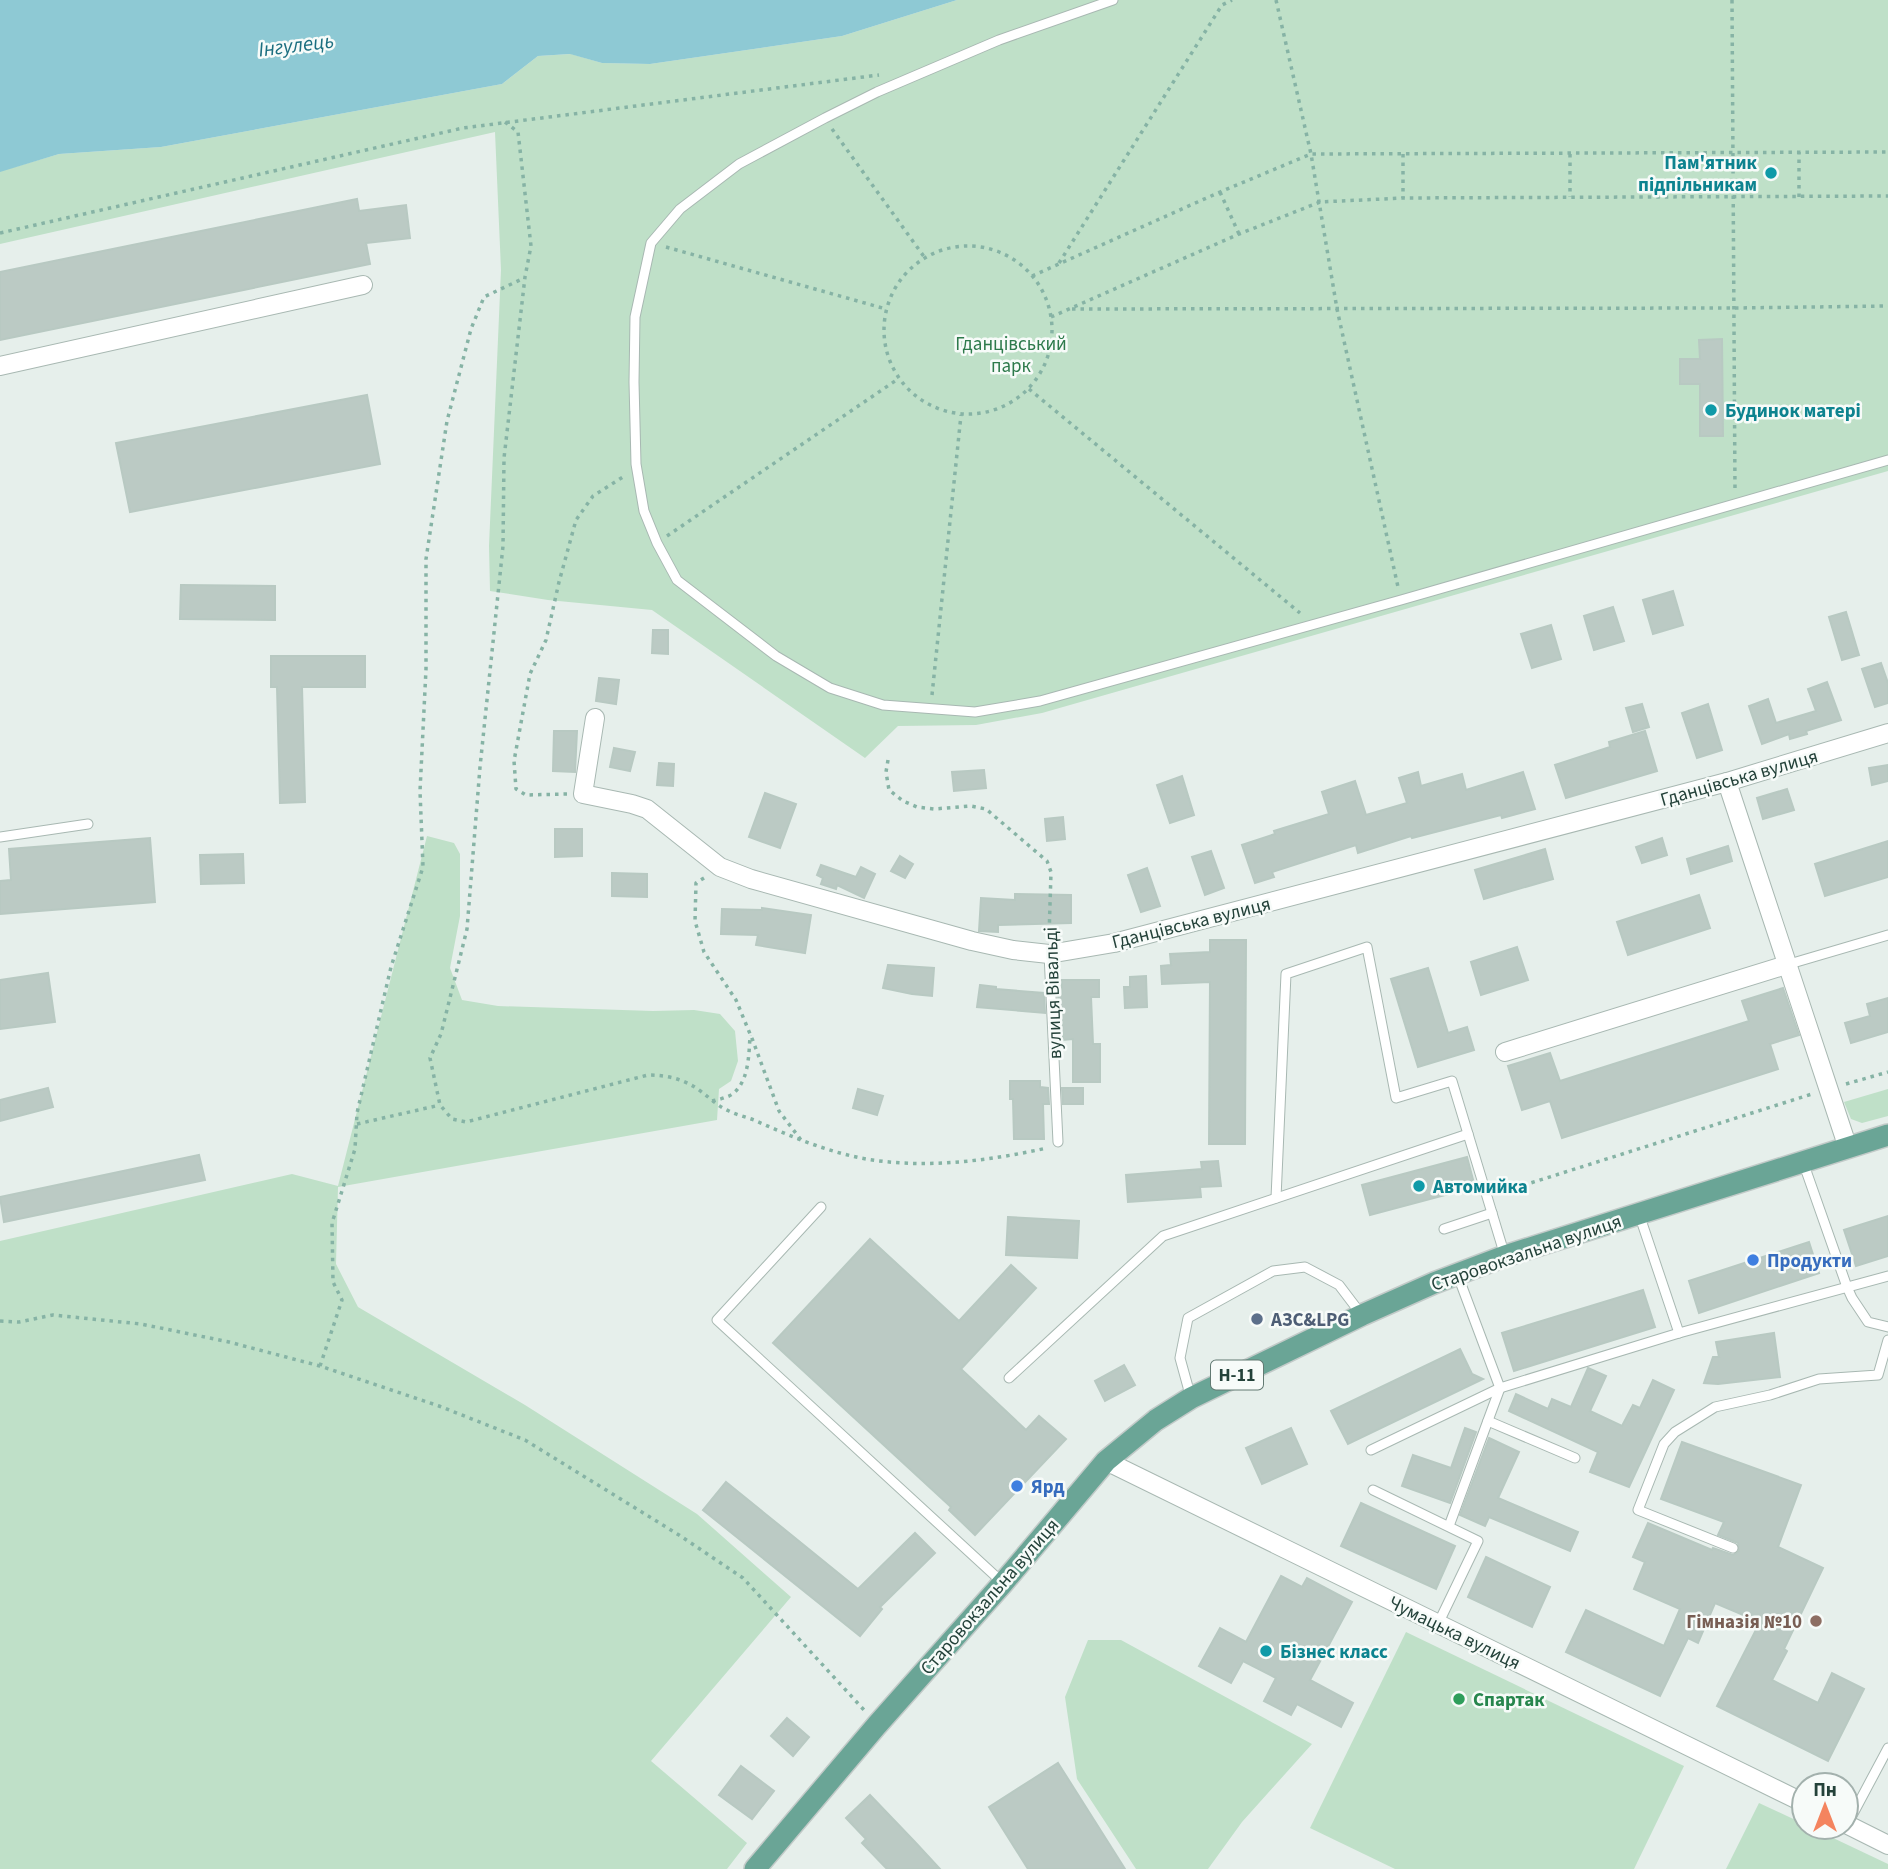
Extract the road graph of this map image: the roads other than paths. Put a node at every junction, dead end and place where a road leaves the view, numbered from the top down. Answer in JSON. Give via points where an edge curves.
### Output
{"nodes":[{"id":1,"x":1113,"y":0,"type":"edge"},
{"id":2,"x":363,"y":285,"type":"dead end"},
{"id":3,"x":0,"y":366,"type":"edge"},
{"id":4,"x":1888,"y":460,"type":"edge"},
{"id":5,"x":594,"y":719,"type":"dead end"},
{"id":6,"x":1888,"y":733,"type":"edge"},
{"id":7,"x":1727,"y":782,"type":"junction"},
{"id":8,"x":88,"y":824,"type":"dead end"},
{"id":9,"x":0,"y":837,"type":"edge"},
{"id":10,"x":1888,"y":935,"type":"edge"},
{"id":11,"x":1049,"y":954,"type":"junction"},
{"id":12,"x":1786,"y":965,"type":"junction"},
{"id":13,"x":1505,"y":1052,"type":"dead end"},
{"id":14,"x":1468,"y":1134,"type":"junction"},
{"id":15,"x":1888,"y":1135,"type":"edge"},
{"id":16,"x":1058,"y":1142,"type":"road end"},
{"id":17,"x":1848,"y":1148,"type":"junction"},
{"id":18,"x":1803,"y":1162,"type":"junction"},
{"id":19,"x":1276,"y":1198,"type":"junction"},
{"id":20,"x":821,"y":1207,"type":"dead end"},
{"id":21,"x":1492,"y":1213,"type":"junction"},
{"id":22,"x":1639,"y":1214,"type":"junction"},
{"id":23,"x":1444,"y":1229,"type":"dead end"},
{"id":24,"x":1505,"y":1256,"type":"junction"},
{"id":25,"x":1457,"y":1274,"type":"junction"},
{"id":26,"x":1888,"y":1276,"type":"edge"},
{"id":27,"x":1847,"y":1287,"type":"junction"},
{"id":28,"x":1362,"y":1315,"type":"junction"},
{"id":29,"x":1888,"y":1327,"type":"edge"},
{"id":30,"x":1679,"y":1333,"type":"junction"},
{"id":31,"x":1888,"y":1340,"type":"edge"},
{"id":32,"x":1009,"y":1378,"type":"dead end"},
{"id":33,"x":1500,"y":1388,"type":"junction"},
{"id":34,"x":1191,"y":1398,"type":"junction"},
{"id":35,"x":1488,"y":1421,"type":"junction"},
{"id":36,"x":1371,"y":1450,"type":"dead end"},
{"id":37,"x":1575,"y":1458,"type":"dead end"},
{"id":38,"x":1106,"y":1461,"type":"junction"},
{"id":39,"x":1373,"y":1490,"type":"dead end"},
{"id":40,"x":1449,"y":1526,"type":"junction"},
{"id":41,"x":1733,"y":1548,"type":"dead end"},
{"id":42,"x":1003,"y":1583,"type":"junction"},
{"id":43,"x":1438,"y":1624,"type":"junction"},
{"id":44,"x":1888,"y":1748,"type":"edge"},
{"id":45,"x":1790,"y":1796,"type":"edge"},
{"id":46,"x":1860,"y":1800,"type":"edge"},
{"id":47,"x":1860,"y":1831,"type":"edge"},
{"id":48,"x":1888,"y":1845,"type":"edge"},
{"id":49,"x":755,"y":1869,"type":"edge"}],
"edges":[{"from":1,"to":4,"type":"lane","via":[[999,40],[825,118],[739,164],[680,209],[651,243],[635,317],[636,464],[644,511],[677,580],[776,656],[830,688],[883,705],[975,712],[1041,702]]},
{"from":2,"to":3,"type":"street"},
{"from":5,"to":11,"type":"street","name":"Гданцівська вулиця","via":[[583,794],[647,809],[720,867],[972,941]]},
{"from":6,"to":7,"type":"street","name":"Гданцівська вулиця"},
{"from":7,"to":11,"type":"street","name":"Гданцівська вулиця","via":[[1114,943]]},
{"from":7,"to":12,"type":"street"},
{"from":8,"to":9,"type":"lane"},
{"from":10,"to":12,"type":"lane"},
{"from":11,"to":16,"type":"lane","name":"вулиця Вівальді"},
{"from":12,"to":13,"type":"street"},
{"from":12,"to":17,"type":"street"},
{"from":14,"to":19,"type":"lane"},
{"from":14,"to":19,"type":"lane","via":[[1452,1081],[1396,1098],[1367,947],[1286,974]]},
{"from":14,"to":21,"type":"lane"},
{"from":15,"to":17,"type":"main road","name":"Старовокзальна вулиця","number":"Н-11"},
{"from":17,"to":18,"type":"main road","name":"Старовокзальна вулиця","number":"Н-11"},
{"from":18,"to":22,"type":"main road","name":"Старовокзальна вулиця","number":"Н-11"},
{"from":18,"to":27,"type":"lane"},
{"from":19,"to":32,"type":"lane","via":[[1163,1236]]},
{"from":20,"to":42,"type":"lane","via":[[717,1320]]},
{"from":21,"to":23,"type":"lane"},
{"from":21,"to":24,"type":"lane"},
{"from":22,"to":24,"type":"main road","name":"Старовокзальна вулиця","number":"Н-11"},
{"from":22,"to":30,"type":"lane"},
{"from":24,"to":25,"type":"main road","name":"Старовокзальна вулиця","number":"Н-11"},
{"from":25,"to":28,"type":"main road","name":"Старовокзальна вулиця","number":"Н-11"},
{"from":25,"to":33,"type":"lane"},
{"from":26,"to":27,"type":"lane"},
{"from":27,"to":29,"type":"lane","via":[[1868,1322]]},
{"from":27,"to":30,"type":"lane"},
{"from":28,"to":34,"type":"main road","name":"Старовокзальна вулиця","number":"Н-11"},
{"from":28,"to":34,"type":"lane","via":[[1339,1285],[1305,1267],[1273,1271],[1188,1318],[1180,1358]]},
{"from":30,"to":33,"type":"lane"},
{"from":31,"to":41,"type":"lane","via":[[1878,1375],[1819,1379],[1715,1407],[1664,1444],[1638,1510]]},
{"from":33,"to":35,"type":"lane"},
{"from":33,"to":36,"type":"lane"},
{"from":34,"to":38,"type":"main road","name":"Старовокзальна вулиця","number":"Н-11"},
{"from":35,"to":37,"type":"lane"},
{"from":35,"to":40,"type":"lane"},
{"from":38,"to":42,"type":"main road","name":"Старовокзальна вулиця","number":"Н-11"},
{"from":38,"to":43,"type":"street","name":"Чумацька вулиця"},
{"from":39,"to":40,"type":"lane"},
{"from":40,"to":43,"type":"lane","via":[[1478,1541]]},
{"from":42,"to":49,"type":"main road","name":"Старовокзальна вулиця","number":"Н-11"},
{"from":43,"to":45,"type":"street","name":"Чумацька вулиця"},
{"from":44,"to":46,"type":"lane"},
{"from":47,"to":48,"type":"street"}]}
